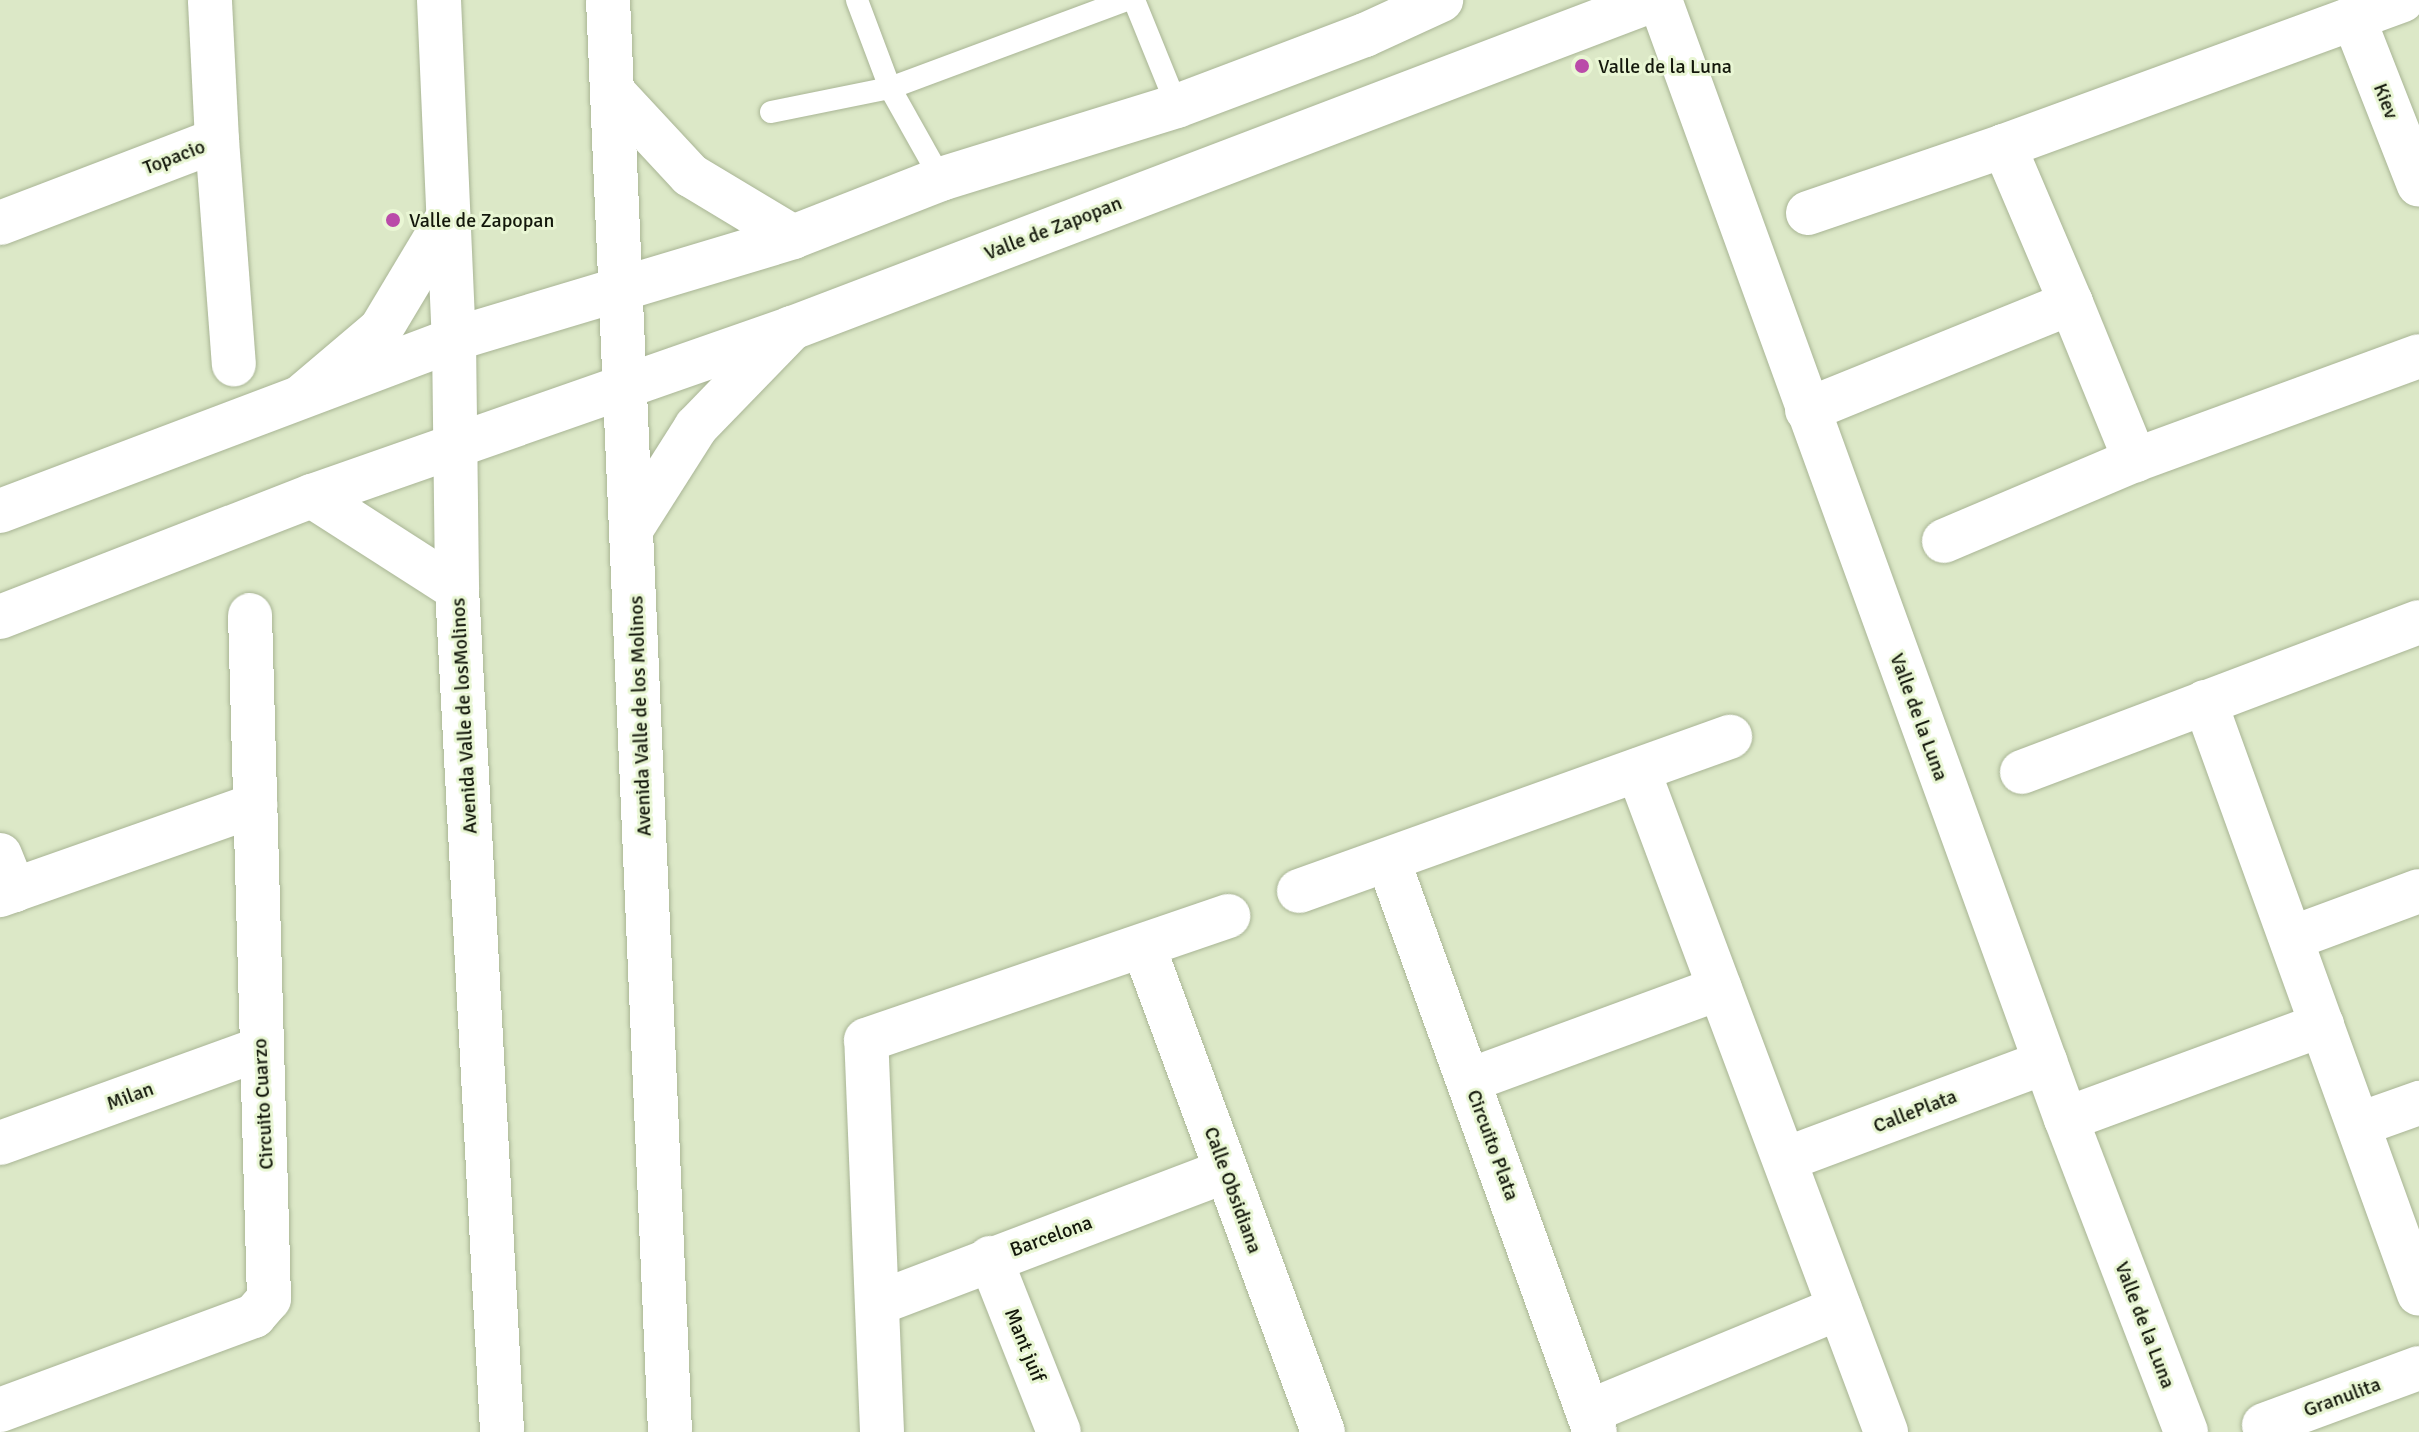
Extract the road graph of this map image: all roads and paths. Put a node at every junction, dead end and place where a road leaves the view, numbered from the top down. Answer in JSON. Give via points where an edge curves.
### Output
{"nodes":[{"id":1,"x":210,"y":0,"type":"edge"},
{"id":2,"x":439,"y":0,"type":"edge"},
{"id":3,"x":608,"y":0,"type":"edge"},
{"id":4,"x":857,"y":0,"type":"edge"},
{"id":5,"x":1127,"y":0,"type":"edge"},
{"id":6,"x":1134,"y":0,"type":"edge"},
{"id":7,"x":1441,"y":0,"type":"edge"},
{"id":8,"x":1653,"y":0,"type":"edge"},
{"id":9,"x":1660,"y":0,"type":"edge"},
{"id":10,"x":2402,"y":0,"type":"edge"},
{"id":11,"x":1587,"y":12,"type":"edge"},
{"id":12,"x":2353,"y":17,"type":"junction"},
{"id":13,"x":890,"y":88,"type":"junction"},
{"id":14,"x":612,"y":91,"type":"junction"},
{"id":15,"x":1177,"y":106,"type":"junction"},
{"id":16,"x":771,"y":112,"type":"dead end"},
{"id":17,"x":217,"y":140,"type":"junction"},
{"id":18,"x":2004,"y":146,"type":"junction"},
{"id":19,"x":941,"y":179,"type":"junction"},
{"id":20,"x":2419,"y":185,"type":"edge"},
{"id":21,"x":1808,"y":213,"type":"dead end"},
{"id":22,"x":448,"y":217,"type":"junction"},
{"id":23,"x":0,"y":223,"type":"edge"},
{"id":24,"x":793,"y":237,"type":"junction"},
{"id":25,"x":621,"y":290,"type":"junction"},
{"id":26,"x":2071,"y":303,"type":"junction"},
{"id":27,"x":792,"y":328,"type":"junction"},
{"id":28,"x":454,"y":339,"type":"junction"},
{"id":29,"x":2419,"y":356,"type":"edge"},
{"id":30,"x":234,"y":364,"type":"dead end"},
{"id":31,"x":626,"y":390,"type":"junction"},
{"id":32,"x":302,"y":396,"type":"junction"},
{"id":33,"x":1807,"y":410,"type":"junction"},
{"id":34,"x":456,"y":445,"type":"junction"},
{"id":35,"x":2135,"y":460,"type":"junction"},
{"id":36,"x":312,"y":496,"type":"junction"},
{"id":37,"x":3,"y":500,"type":"edge"},
{"id":38,"x":632,"y":528,"type":"junction"},
{"id":39,"x":1944,"y":541,"type":"dead end"},
{"id":40,"x":457,"y":589,"type":"junction"},
{"id":41,"x":250,"y":615,"type":"dead end"},
{"id":42,"x":0,"y":617,"type":"edge"},
{"id":43,"x":2419,"y":622,"type":"edge"},
{"id":44,"x":2205,"y":702,"type":"junction"},
{"id":45,"x":1730,"y":737,"type":"dead end"},
{"id":46,"x":1638,"y":770,"type":"junction"},
{"id":47,"x":2022,"y":772,"type":"dead end"},
{"id":48,"x":255,"y":805,"type":"junction"},
{"id":49,"x":1388,"y":860,"type":"junction"},
{"id":50,"x":5,"y":880,"type":"edge"},
{"id":51,"x":1299,"y":891,"type":"dead end"},
{"id":52,"x":2419,"y":891,"type":"edge"},
{"id":53,"x":1228,"y":916,"type":"dead end"},
{"id":54,"x":2292,"y":938,"type":"junction"},
{"id":55,"x":1144,"y":948,"type":"junction"},
{"id":56,"x":1720,"y":988,"type":"junction"},
{"id":57,"x":2322,"y":1025,"type":"junction"},
{"id":58,"x":260,"y":1049,"type":"junction"},
{"id":59,"x":2045,"y":1062,"type":"junction"},
{"id":60,"x":1470,"y":1080,"type":"junction"},
{"id":61,"x":2419,"y":1103,"type":"edge"},
{"id":62,"x":2066,"y":1119,"type":"junction"},
{"id":63,"x":2360,"y":1124,"type":"junction"},
{"id":64,"x":0,"y":1143,"type":"edge"},
{"id":65,"x":1786,"y":1159,"type":"junction"},
{"id":66,"x":1226,"y":1171,"type":"junction"},
{"id":67,"x":990,"y":1258,"type":"junction"},
{"id":68,"x":2419,"y":1294,"type":"edge"},
{"id":69,"x":878,"y":1303,"type":"junction"},
{"id":70,"x":1839,"y":1308,"type":"junction"},
{"id":71,"x":2419,"y":1368,"type":"edge"},
{"id":72,"x":0,"y":1410,"type":"edge"},
{"id":73,"x":1592,"y":1422,"type":"edge"},
{"id":74,"x":2264,"y":1425,"type":"dead end"},
{"id":75,"x":502,"y":1432,"type":"edge"},
{"id":76,"x":670,"y":1432,"type":"edge"},
{"id":77,"x":882,"y":1432,"type":"edge"},
{"id":78,"x":1059,"y":1432,"type":"edge"},
{"id":79,"x":1323,"y":1432,"type":"edge"},
{"id":80,"x":1886,"y":1432,"type":"edge"},
{"id":81,"x":2186,"y":1432,"type":"edge"}],
"edges":[{"from":1,"to":17,"type":"street","name":"Topacio"},
{"from":2,"to":22,"type":"street","name":"Avenida Valle de losMolinos"},
{"from":3,"to":14,"type":"street","name":"Avenida Valle de los Molinos"},
{"from":4,"to":13,"type":"lane"},
{"from":5,"to":13,"type":"lane"},
{"from":6,"to":15,"type":"lane"},
{"from":7,"to":15,"type":"street","via":[[1365,35]]},
{"from":8,"to":11,"type":"street","name":"Valle de Zapopan"},
{"from":9,"to":33,"type":"street","name":"Valle de la Luna"},
{"from":10,"to":12,"type":"street"},
{"from":11,"to":27,"type":"street","name":"Valle de Zapopan"},
{"from":12,"to":18,"type":"street"},
{"from":12,"to":20,"type":"street","name":"Kiev"},
{"from":13,"to":16,"type":"lane"},
{"from":13,"to":19,"type":"lane"},
{"from":14,"to":24,"type":"street","via":[[690,175]]},
{"from":14,"to":25,"type":"street","name":"Avenida Valle de los Molinos"},
{"from":15,"to":19,"type":"street"},
{"from":17,"to":23,"type":"street","name":"Topacio"},
{"from":17,"to":30,"type":"street"},
{"from":18,"to":21,"type":"street"},
{"from":18,"to":26,"type":"street"},
{"from":19,"to":24,"type":"street"},
{"from":22,"to":28,"type":"street","name":"Avenida Valle de losMolinos"},
{"from":22,"to":32,"type":"street","via":[[381,329]]},
{"from":24,"to":25,"type":"street"},
{"from":25,"to":28,"type":"street"},
{"from":25,"to":31,"type":"street","name":"Avenida Valle de los Molinos"},
{"from":26,"to":33,"type":"street"},
{"from":26,"to":35,"type":"street"},
{"from":27,"to":31,"type":"street","name":"Valle de Zapopan"},
{"from":27,"to":38,"type":"street","via":[[696,427]]},
{"from":28,"to":32,"type":"street"},
{"from":28,"to":34,"type":"street","name":"Avenida Valle de losMolinos"},
{"from":29,"to":35,"type":"street"},
{"from":31,"to":34,"type":"street","name":"Valle de Zapopan"},
{"from":31,"to":38,"type":"street","name":"Avenida Valle de los Molinos"},
{"from":32,"to":37,"type":"street"},
{"from":33,"to":59,"type":"street","name":"Valle de la Luna"},
{"from":34,"to":36,"type":"street","name":"Valle de Zapopan"},
{"from":34,"to":40,"type":"street","name":"Avenida Valle de losMolinos"},
{"from":35,"to":39,"type":"street"},
{"from":36,"to":40,"type":"street"},
{"from":36,"to":42,"type":"street","name":"Valle de Zapopan"},
{"from":38,"to":76,"type":"street","name":"Avenida Valle de los Molinos"},
{"from":40,"to":75,"type":"street","name":"Avenida Valle de losMolinos"},
{"from":41,"to":48,"type":"street","name":"Circuito Cuarzo"},
{"from":43,"to":44,"type":"street"},
{"from":44,"to":47,"type":"street"},
{"from":44,"to":54,"type":"street"},
{"from":45,"to":46,"type":"street"},
{"from":46,"to":49,"type":"street"},
{"from":46,"to":56,"type":"street"},
{"from":48,"to":50,"type":"street"},
{"from":48,"to":58,"type":"street","name":"Circuito Cuarzo"},
{"from":49,"to":51,"type":"street"},
{"from":49,"to":60,"type":"street","name":"Circuito Plata"},
{"from":52,"to":54,"type":"street"},
{"from":53,"to":55,"type":"street"},
{"from":54,"to":57,"type":"street"},
{"from":55,"to":66,"type":"street","name":"Calle Obsidiana"},
{"from":55,"to":69,"type":"street","via":[[866,1040]]},
{"from":56,"to":60,"type":"street"},
{"from":56,"to":65,"type":"street"},
{"from":57,"to":62,"type":"street"},
{"from":57,"to":63,"type":"street"},
{"from":58,"to":64,"type":"street","name":"Milan"},
{"from":58,"to":72,"type":"street","name":"Circuito Cuarzo","via":[[269,1299],[254,1316]]},
{"from":59,"to":62,"type":"street","name":"Valle de la Luna"},
{"from":59,"to":65,"type":"street","name":"CallePlata"},
{"from":60,"to":73,"type":"street","name":"Circuito Plata"},
{"from":61,"to":63,"type":"street"},
{"from":62,"to":81,"type":"street","name":"Valle de la Luna"},
{"from":63,"to":68,"type":"street"},
{"from":65,"to":70,"type":"street"},
{"from":66,"to":67,"type":"street","name":"Barcelona"},
{"from":66,"to":79,"type":"street","name":"Calle Obsidiana"},
{"from":67,"to":69,"type":"street","name":"Barcelona"},
{"from":67,"to":78,"type":"street","name":"Mant juif"},
{"from":69,"to":77,"type":"street"},
{"from":70,"to":73,"type":"street"},
{"from":70,"to":80,"type":"street"},
{"from":71,"to":74,"type":"street","name":"Granulita"}]}
